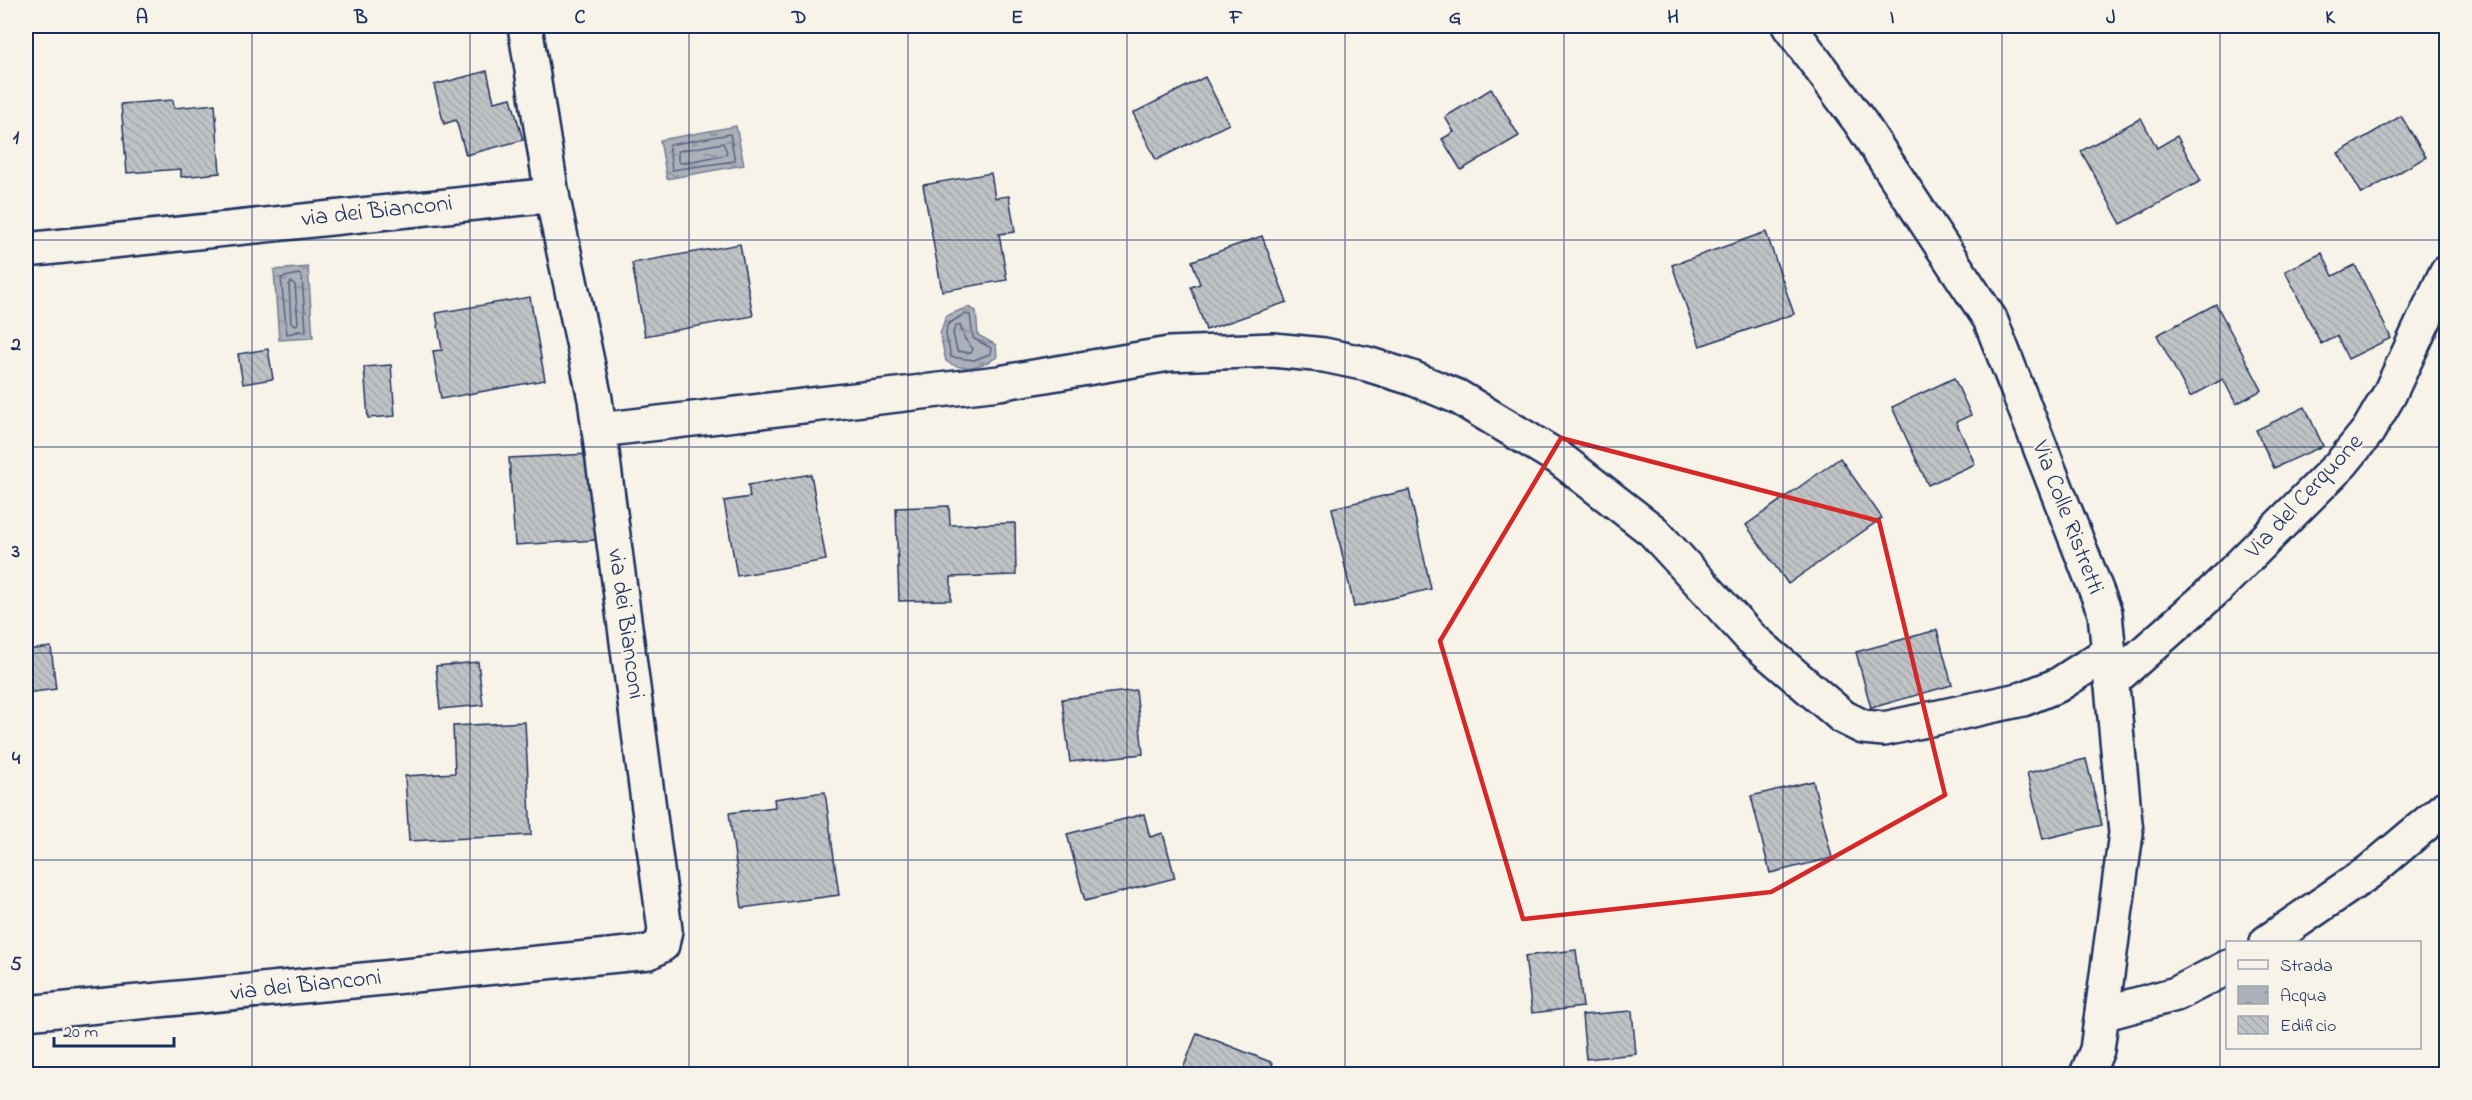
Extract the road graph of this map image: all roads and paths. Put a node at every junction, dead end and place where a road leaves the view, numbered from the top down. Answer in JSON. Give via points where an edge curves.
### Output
{"nodes":[{"id":1,"x":525,"y":26,"type":"edge"},
{"id":2,"x":1789,"y":26,"type":"edge"},
{"id":3,"x":552,"y":195,"type":"junction"},
{"id":4,"x":26,"y":250,"type":"edge"},
{"id":5,"x":2446,"y":273,"type":"edge"},
{"id":6,"x":599,"y":430,"type":"junction"},
{"id":7,"x":2110,"y":667,"type":"junction"},
{"id":8,"x":2446,"y":807,"type":"edge"},
{"id":9,"x":2268,"y":941,"type":"edge"},
{"id":10,"x":2226,"y":968,"type":"edge"},
{"id":11,"x":26,"y":1013,"type":"edge"},
{"id":12,"x":2102,"y":1014,"type":"junction"},
{"id":13,"x":2087,"y":1074,"type":"edge"}],
"edges":[{"from":1,"to":3,"type":"street"},
{"from":2,"to":7,"type":"street","name":"Via Colle Ristretti","via":[[1860,122],[1990,319],[2104,613]]},
{"from":3,"to":4,"type":"street","name":"via dei Bianconi"},
{"from":3,"to":6,"type":"street","name":"via dei Bianconi"},
{"from":5,"to":7,"type":"street","name":"Via del Cerquone","via":[[2389,395],[2368,431],[2342,463],[2216,589]]},
{"from":6,"to":7,"type":"street","name":"Via del Cerquone","via":[[999,383],[1169,354],[1273,350],[1324,355],[1412,378],[1458,397],[1559,458],[1653,531],[1751,638],[1843,717],[1863,727],[1884,729],[2023,699]]},
{"from":6,"to":11,"type":"street","name":"via dei Bianconi","via":[[664,920],[664,940],[659,948]]},
{"from":7,"to":12,"type":"street","name":"Via Colle Ristretti","via":[[2126,832]]},
{"from":8,"to":9,"type":"street","via":[[2369,872]]},
{"from":10,"to":12,"type":"street","via":[[2176,994]]},
{"from":12,"to":13,"type":"street","name":"Via Colle Ristretti","via":[[2097,1050]]}]}
